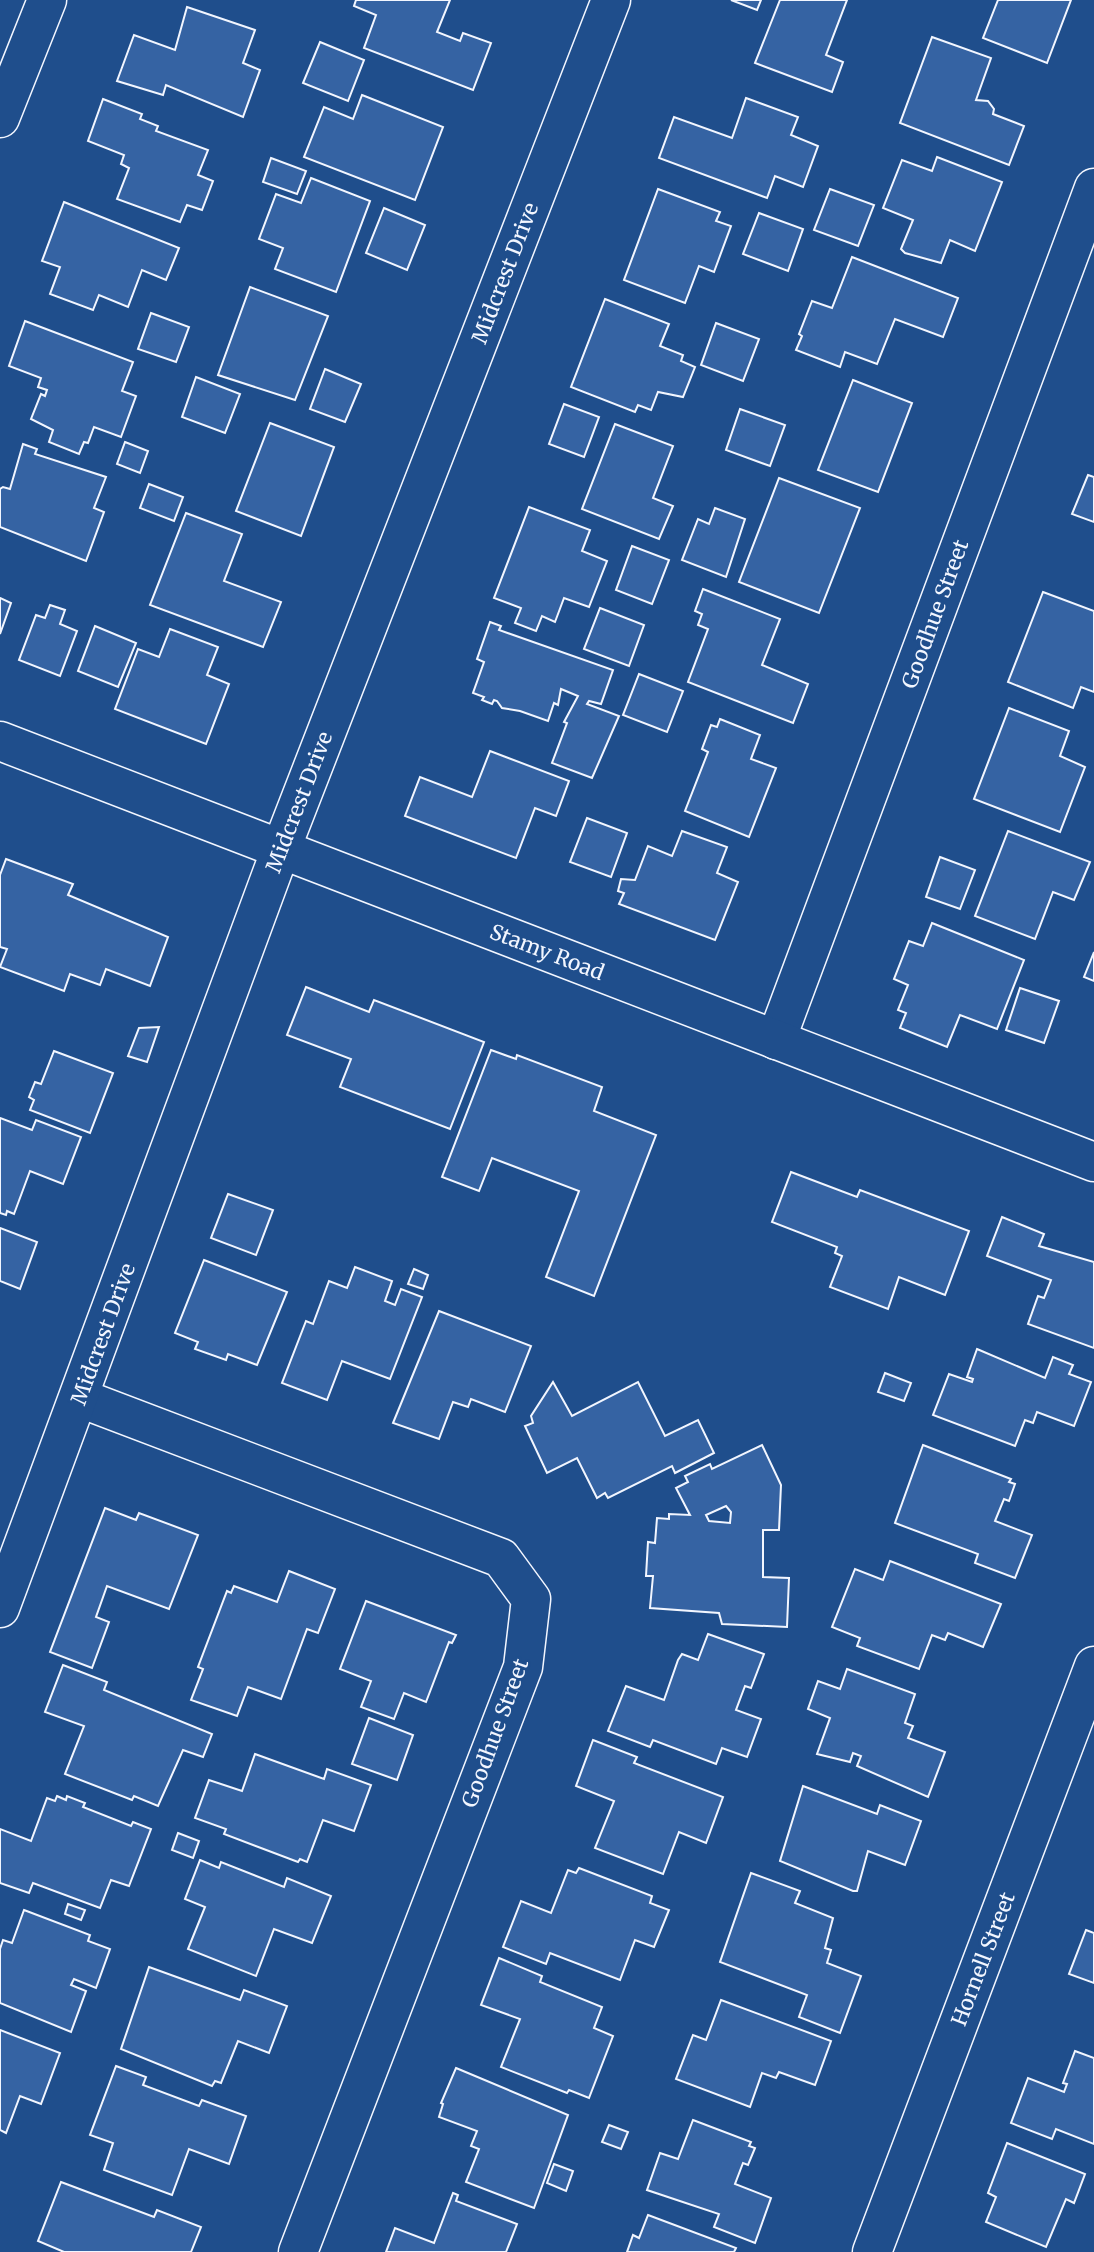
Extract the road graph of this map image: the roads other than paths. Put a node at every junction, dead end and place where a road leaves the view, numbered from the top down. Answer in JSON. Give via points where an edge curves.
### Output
{"nodes":[{"id":1,"x":47,"y":0,"type":"edge"},
{"id":2,"x":611,"y":0,"type":"edge"},
{"id":3,"x":0,"y":118,"type":"edge"},
{"id":4,"x":1094,"y":188,"type":"edge"},
{"id":5,"x":0,"y":741,"type":"edge"},
{"id":6,"x":281,"y":849,"type":"junction"},
{"id":7,"x":776,"y":1040,"type":"junction"},
{"id":8,"x":1094,"y":1162,"type":"edge"},
{"id":9,"x":80,"y":1398,"type":"junction"},
{"id":10,"x":0,"y":1608,"type":"edge"},
{"id":11,"x":1094,"y":1666,"type":"edge"},
{"id":12,"x":298,"y":2252,"type":"edge"},
{"id":13,"x":872,"y":2252,"type":"edge"}],
"edges":[{"from":1,"to":3,"type":"street"},
{"from":2,"to":6,"type":"street","name":"Midcrest Drive"},
{"from":4,"to":7,"type":"street","name":"Goodhue Street"},
{"from":5,"to":6,"type":"street","name":"Stamy Road"},
{"from":6,"to":7,"type":"street","name":"Stamy Road"},
{"from":6,"to":9,"type":"street","name":"Midcrest Drive"},
{"from":7,"to":8,"type":"street","name":"Stamy Road"},
{"from":9,"to":10,"type":"street","name":"Midcrest Drive"},
{"from":9,"to":12,"type":"street","name":"Goodhue Street","via":[[500,1558],[531,1599],[523,1667]]},
{"from":11,"to":13,"type":"street","name":"Hornell Street"}]}
